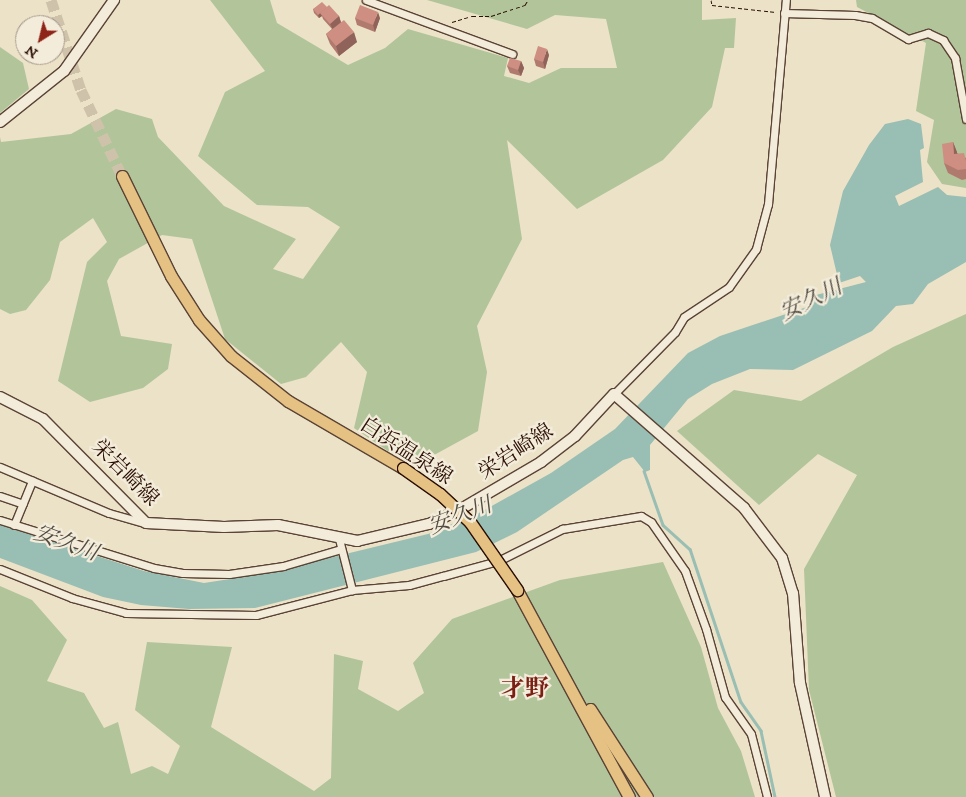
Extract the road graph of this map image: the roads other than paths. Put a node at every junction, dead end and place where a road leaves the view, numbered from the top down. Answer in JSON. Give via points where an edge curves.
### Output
{"nodes":[{"id":1,"x":114,"y":0,"type":"edge"},
{"id":2,"x":366,"y":0,"type":"edge"},
{"id":3,"x":786,"y":0,"type":"edge"},
{"id":4,"x":784,"y":13,"type":"junction"},
{"id":5,"x":512,"y":54,"type":"dead end"},
{"id":6,"x":966,"y":119,"type":"edge"},
{"id":7,"x":0,"y":122,"type":"edge"},
{"id":8,"x":122,"y":176,"type":"tunnel mouth"},
{"id":9,"x":614,"y":394,"type":"junction"},
{"id":10,"x":0,"y":397,"type":"edge"},
{"id":11,"x":0,"y":467,"type":"edge"},
{"id":12,"x":32,"y":481,"type":"junction"},
{"id":13,"x":0,"y":496,"type":"edge"},
{"id":14,"x":23,"y":504,"type":"junction"},
{"id":15,"x":0,"y":520,"type":"edge"},
{"id":16,"x":146,"y":523,"type":"junction"},
{"id":17,"x":14,"y":525,"type":"junction"},
{"id":18,"x":340,"y":544,"type":"junction"},
{"id":19,"x":0,"y":569,"type":"edge"},
{"id":20,"x":351,"y":588,"type":"junction"},
{"id":21,"x":544,"y":638,"type":"junction"},
{"id":22,"x":577,"y":699,"type":"junction"},
{"id":23,"x":624,"y":797,"type":"edge"},
{"id":24,"x":629,"y":797,"type":"edge"},
{"id":25,"x":647,"y":797,"type":"edge"},
{"id":26,"x":767,"y":797,"type":"edge"},
{"id":27,"x":825,"y":797,"type":"edge"}],
"edges":[{"from":1,"to":7,"type":"main road","via":[[64,72]]},
{"from":2,"to":5,"type":"street"},
{"from":3,"to":4,"type":"street"},
{"from":4,"to":6,"type":"street","via":[[856,15],[872,18],[908,39],[928,33],[943,40],[955,58]]},
{"from":4,"to":9,"type":"street","via":[[768,204],[756,249],[728,287],[684,317],[675,332]]},
{"from":8,"to":21,"type":"main road","name":"白浜温泉線","bridge":true,"via":[[171,276],[199,320],[231,356],[288,401],[403,468],[440,494],[470,522]]},
{"from":9,"to":18,"type":"main road","name":"栄岩崎線","via":[[575,436],[541,462],[461,509],[429,524]]},
{"from":9,"to":27,"type":"main road","via":[[744,508],[782,558],[793,593],[800,683]]},
{"from":10,"to":16,"type":"main road","name":"栄岩崎線","via":[[43,419]]},
{"from":11,"to":12,"type":"street"},
{"from":12,"to":14,"type":"street"},
{"from":12,"to":16,"type":"street","via":[[109,513]]},
{"from":13,"to":14,"type":"street"},
{"from":14,"to":17,"type":"street"},
{"from":15,"to":17,"type":"street"},
{"from":16,"to":18,"type":"main road","name":"栄岩崎線","via":[[224,527],[278,525],[314,530]]},
{"from":17,"to":18,"type":"street","via":[[154,568],[183,573],[229,574],[283,566]]},
{"from":18,"to":20,"type":"street"},
{"from":19,"to":20,"type":"street","via":[[72,598],[126,613],[256,615]]},
{"from":20,"to":26,"type":"street","via":[[409,585],[498,561],[562,529],[641,516],[651,522],[685,571],[725,697],[751,734]]},
{"from":21,"to":22,"type":"main road","name":"白浜温泉線"},
{"from":21,"to":25,"type":"main road"},
{"from":22,"to":23,"type":"main road"},
{"from":22,"to":24,"type":"main road","name":"白浜温泉線"}]}
